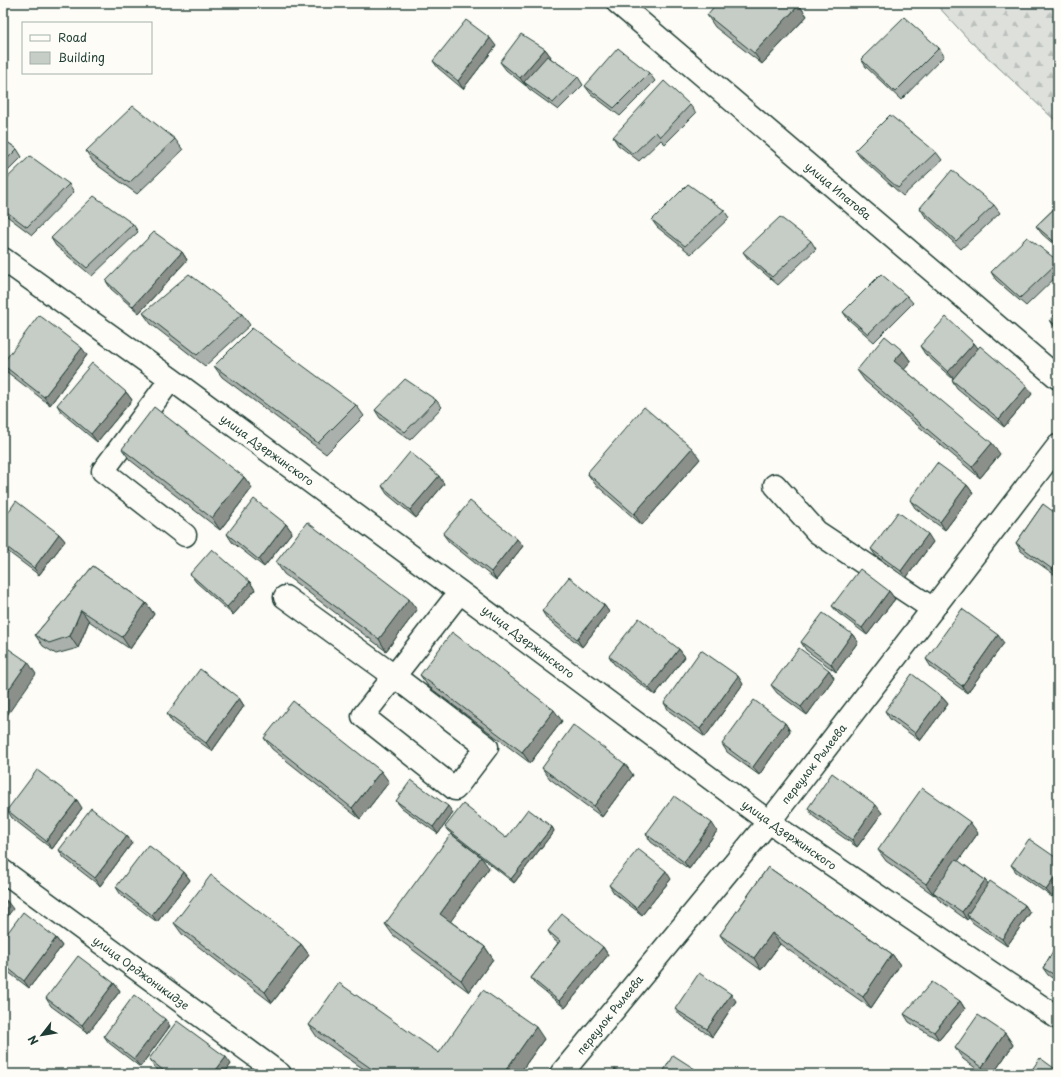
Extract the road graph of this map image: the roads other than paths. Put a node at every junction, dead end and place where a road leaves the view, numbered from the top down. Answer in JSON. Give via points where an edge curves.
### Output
{"nodes":[{"id":1,"x":618,"y":3,"type":"edge"},
{"id":2,"x":3,"y":259,"type":"edge"},
{"id":3,"x":1058,"y":378,"type":"edge"},
{"id":4,"x":171,"y":379,"type":"junction"},
{"id":5,"x":1058,"y":446,"type":"edge"},
{"id":6,"x":775,"y":485,"type":"dead end"},
{"id":7,"x":185,"y":535,"type":"dead end"},
{"id":8,"x":460,"y":592,"type":"junction"},
{"id":9,"x":286,"y":598,"type":"dead end"},
{"id":10,"x":934,"y":609,"type":"junction"},
{"id":11,"x":394,"y":676,"type":"junction"},
{"id":12,"x":768,"y":822,"type":"junction"},
{"id":13,"x":3,"y":871,"type":"edge"},
{"id":14,"x":1058,"y":1018,"type":"edge"},
{"id":15,"x":280,"y":1074,"type":"edge"},
{"id":16,"x":561,"y":1074,"type":"edge"}],
"edges":[{"from":1,"to":3,"type":"street","name":"улица Ипатова"},
{"from":2,"to":4,"type":"street","name":"улица Дзержинского"},
{"from":4,"to":7,"type":"street","via":[[104,471]]},
{"from":4,"to":8,"type":"street","name":"улица Дзержинского"},
{"from":5,"to":10,"type":"street","name":"переулок Рылеева"},
{"from":6,"to":10,"type":"street","via":[[817,532]]},
{"from":8,"to":11,"type":"street"},
{"from":8,"to":12,"type":"street","name":"улица Дзержинского"},
{"from":9,"to":11,"type":"street"},
{"from":10,"to":12,"type":"street","name":"переулок Рылеева"},
{"from":11,"to":11,"type":"street","via":[[363,716],[455,789],[487,748]]},
{"from":12,"to":14,"type":"street","name":"улица Дзержинского"},
{"from":12,"to":16,"type":"street","name":"переулок Рылеева"},
{"from":13,"to":15,"type":"street","name":"улица Орджоникидзе"}]}
